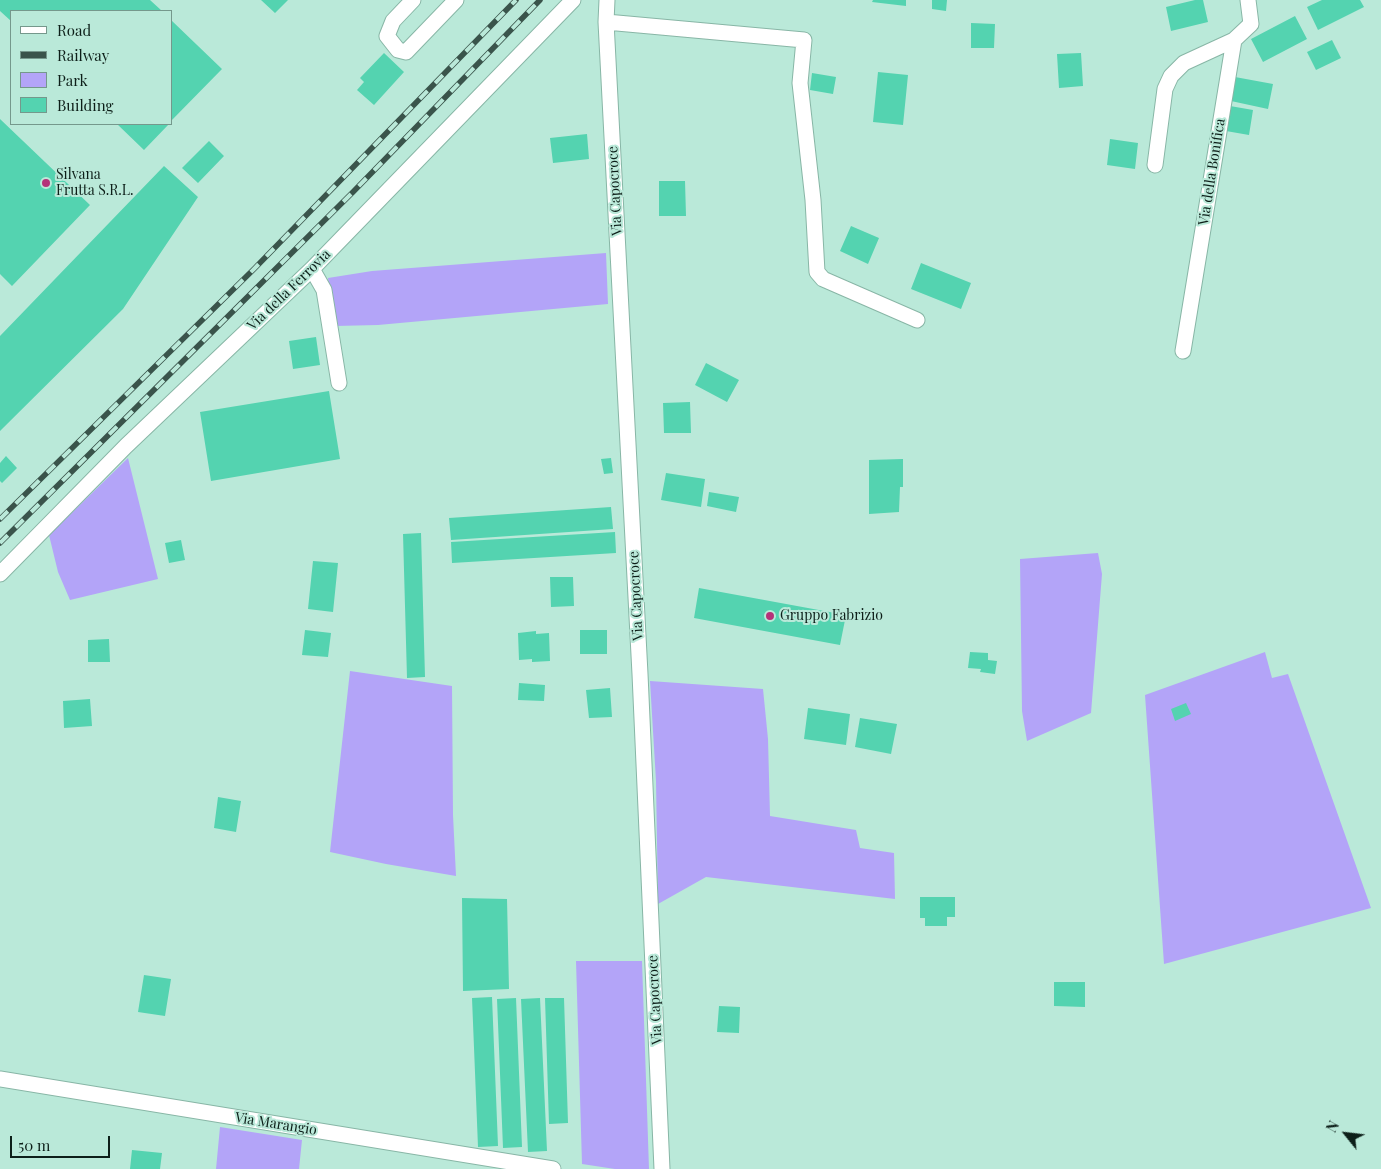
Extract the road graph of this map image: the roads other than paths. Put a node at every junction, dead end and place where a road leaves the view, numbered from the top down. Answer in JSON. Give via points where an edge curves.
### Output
{"nodes":[{"id":1,"x":413,"y":0,"type":"edge"},
{"id":2,"x":456,"y":0,"type":"edge"},
{"id":3,"x":573,"y":0,"type":"edge"},
{"id":4,"x":607,"y":0,"type":"edge"},
{"id":5,"x":1248,"y":0,"type":"edge"},
{"id":6,"x":606,"y":22,"type":"junction"},
{"id":7,"x":1234,"y":40,"type":"junction"},
{"id":8,"x":1155,"y":165,"type":"dead end"},
{"id":9,"x":312,"y":270,"type":"junction"},
{"id":10,"x":917,"y":320,"type":"dead end"},
{"id":11,"x":1184,"y":351,"type":"dead end"},
{"id":12,"x":339,"y":383,"type":"dead end"},
{"id":13,"x":0,"y":574,"type":"edge"},
{"id":14,"x":0,"y":1079,"type":"edge"},
{"id":15,"x":553,"y":1169,"type":"edge"},
{"id":16,"x":662,"y":1169,"type":"edge"}],
"edges":[{"from":1,"to":2,"type":"street","via":[[394,21],[387,36],[398,50],[406,52]]},
{"from":3,"to":9,"type":"street","name":"Via della Ferrovia"},
{"from":4,"to":6,"type":"street","name":"Via Capocroce"},
{"from":5,"to":7,"type":"street","via":[[1251,24]]},
{"from":6,"to":10,"type":"street","via":[[804,40],[800,83],[817,272],[823,279]]},
{"from":6,"to":16,"type":"street","name":"Via Capocroce"},
{"from":7,"to":8,"type":"street","via":[[1184,63],[1171,76],[1165,89]]},
{"from":7,"to":11,"type":"street","name":"Via della Bonifica"},
{"from":9,"to":12,"type":"street","via":[[324,290]]},
{"from":9,"to":13,"type":"street","name":"Via della Ferrovia","via":[[126,446]]},
{"from":14,"to":15,"type":"street","name":"Via Marangio"}]}
